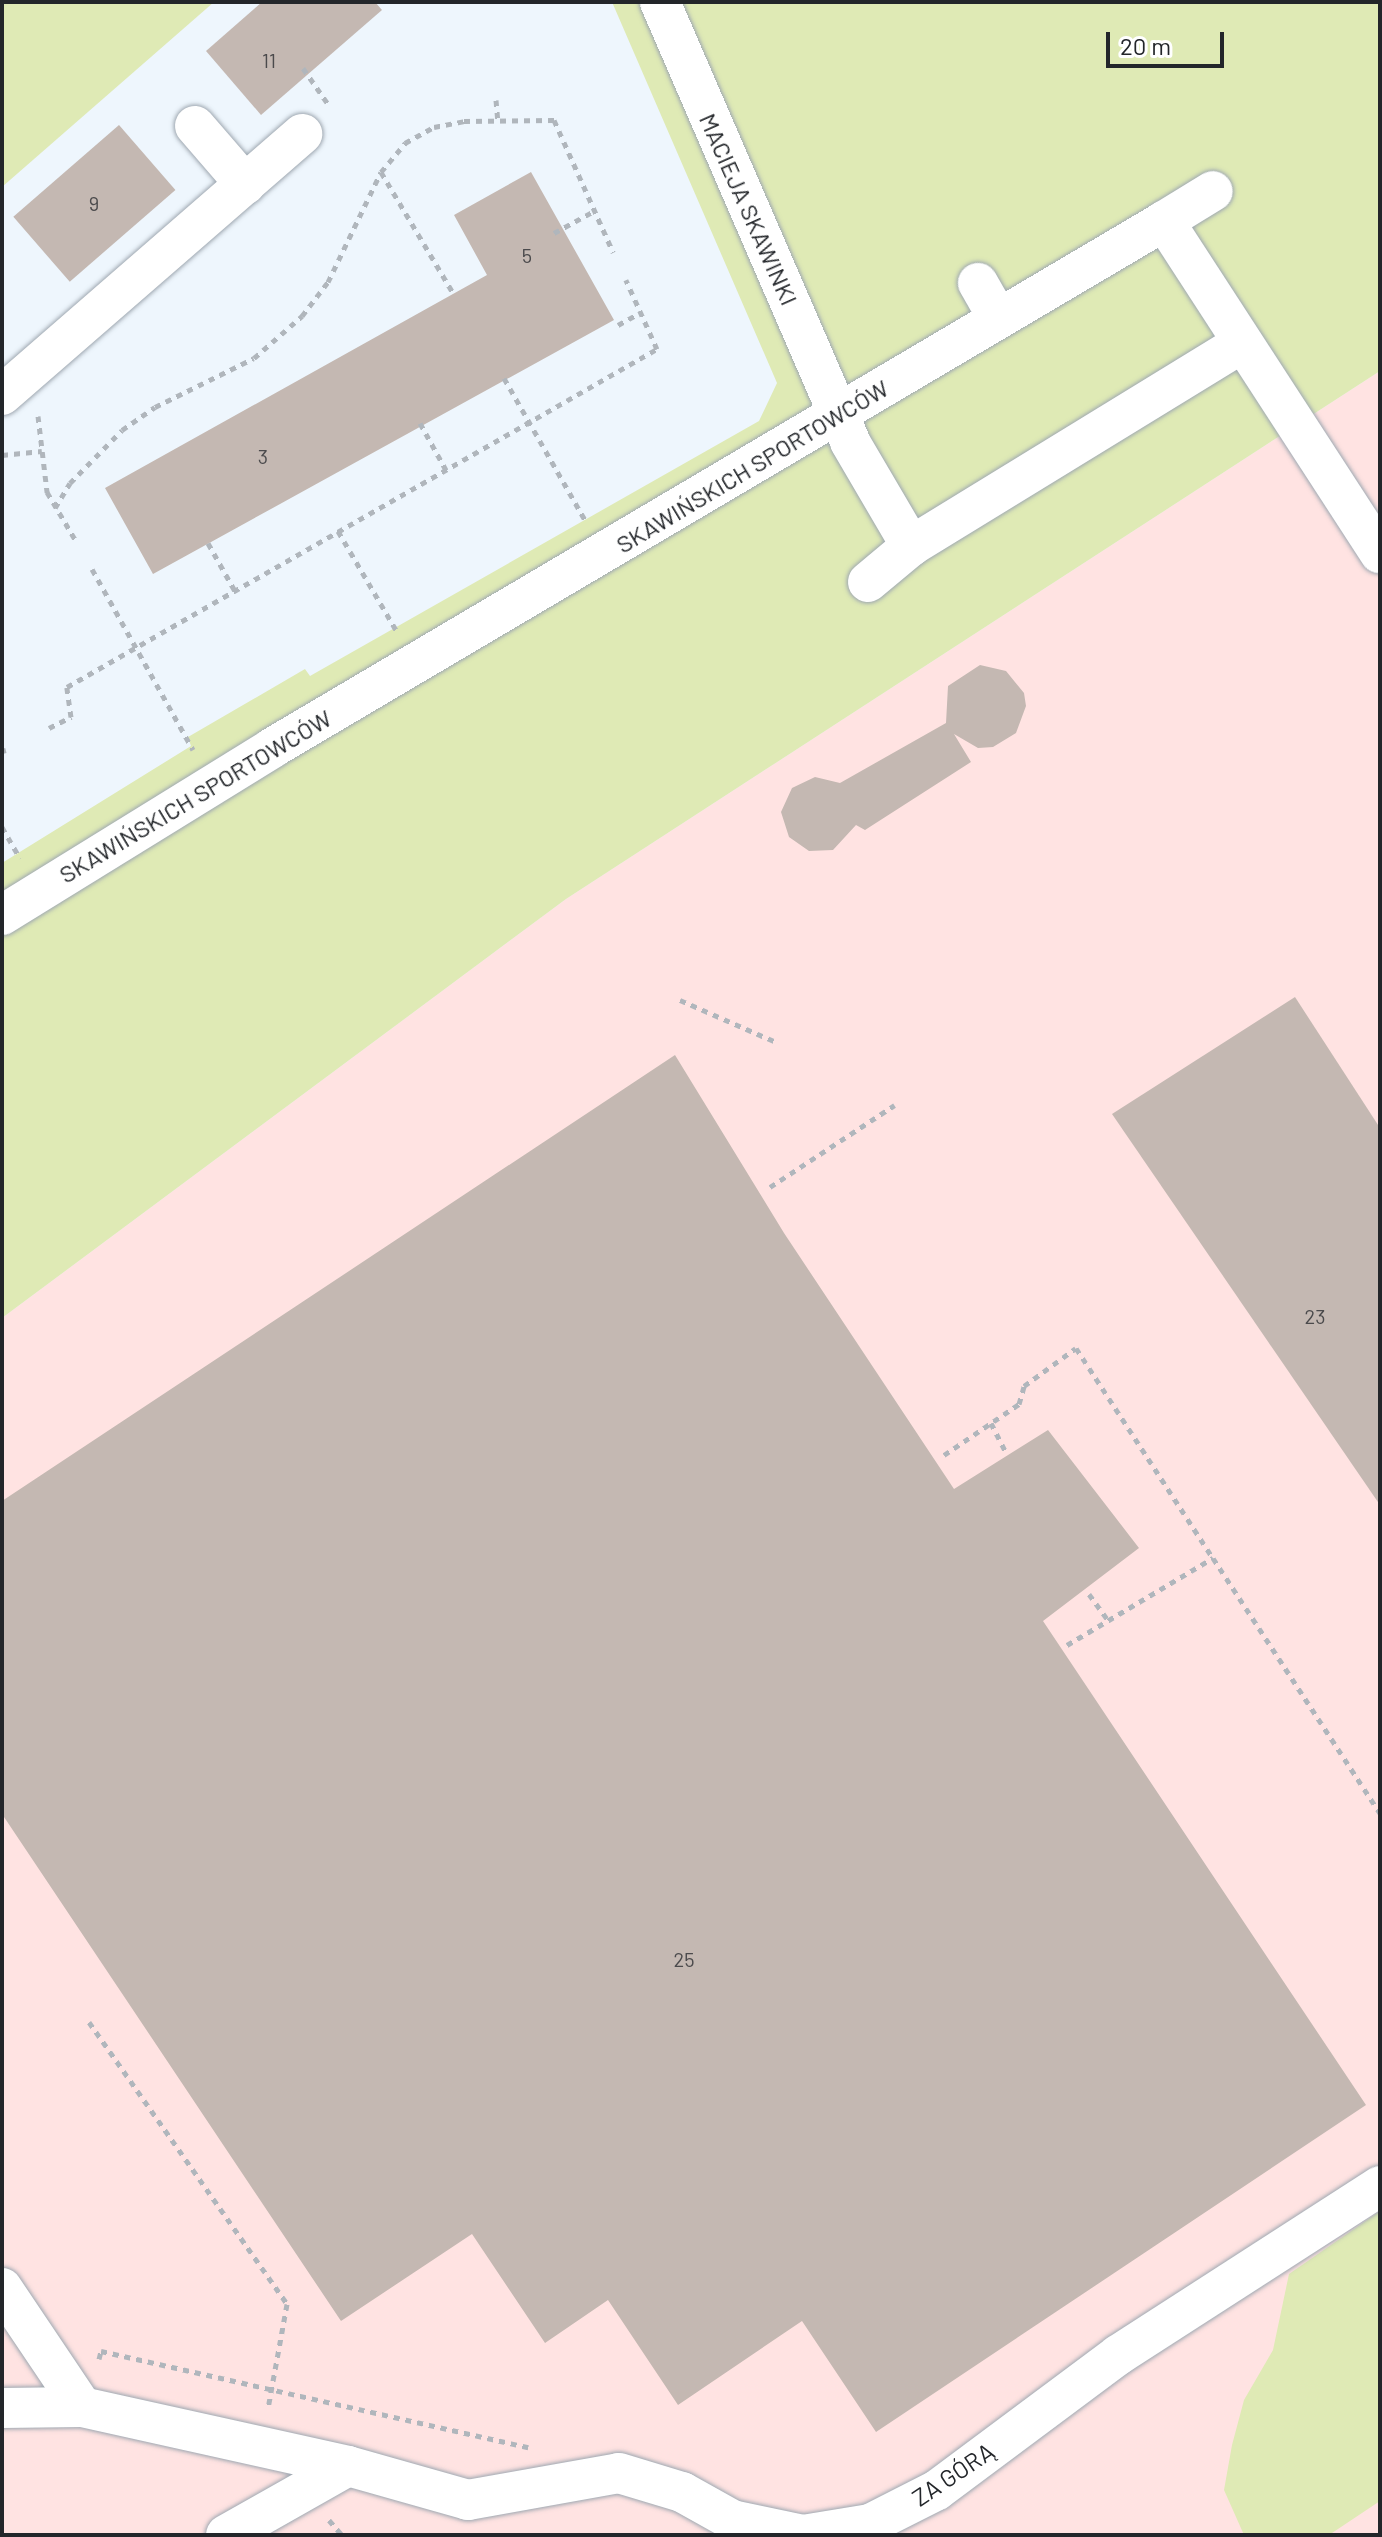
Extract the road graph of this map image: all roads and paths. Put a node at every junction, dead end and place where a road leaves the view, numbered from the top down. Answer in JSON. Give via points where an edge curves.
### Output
{"nodes":[{"id":1,"x":660,"y":2,"type":"edge"},
{"id":2,"x":496,"y":100,"type":"dead end"},
{"id":3,"x":498,"y":121,"type":"junction"},
{"id":4,"x":195,"y":126,"type":"dead end"},
{"id":5,"x":302,"y":134,"type":"dead end"},
{"id":6,"x":381,"y":172,"type":"junction"},
{"id":7,"x":245,"y":184,"type":"junction"},
{"id":8,"x":1213,"y":191,"type":"dead end"},
{"id":9,"x":594,"y":211,"type":"junction"},
{"id":10,"x":1164,"y":221,"type":"junction"},
{"id":11,"x":554,"y":233,"type":"dead end"},
{"id":12,"x":613,"y":252,"type":"dead end"},
{"id":13,"x":626,"y":280,"type":"dead end"},
{"id":14,"x":978,"y":283,"type":"dead end"},
{"id":15,"x":453,"y":293,"type":"dead end"},
{"id":16,"x":640,"y":313,"type":"junction"},
{"id":17,"x":998,"y":318,"type":"junction"},
{"id":18,"x":618,"y":325,"type":"dead end"},
{"id":19,"x":1241,"y":344,"type":"junction"},
{"id":20,"x":504,"y":378,"type":"dead end"},
{"id":21,"x":20,"y":403,"type":"edge"},
{"id":22,"x":840,"y":415,"type":"junction"},
{"id":23,"x":420,"y":423,"type":"dead end"},
{"id":24,"x":528,"y":423,"type":"junction"},
{"id":25,"x":42,"y":451,"type":"junction"},
{"id":26,"x":2,"y":455,"type":"edge"},
{"id":27,"x":446,"y":470,"type":"junction"},
{"id":28,"x":55,"y":508,"type":"junction"},
{"id":29,"x":338,"y":531,"type":"junction"},
{"id":30,"x":591,"y":531,"type":"dead end"},
{"id":31,"x":76,"y":541,"type":"dead end"},
{"id":32,"x":208,"y":543,"type":"dead end"},
{"id":33,"x":911,"y":546,"type":"junction"},
{"id":34,"x":1380,"y":553,"type":"edge"},
{"id":35,"x":92,"y":569,"type":"dead end"},
{"id":36,"x":868,"y":582,"type":"dead end"},
{"id":37,"x":235,"y":591,"type":"junction"},
{"id":38,"x":402,"y":640,"type":"dead end"},
{"id":39,"x":135,"y":648,"type":"junction"},
{"id":40,"x":49,"y":728,"type":"dead end"},
{"id":41,"x":198,"y":759,"type":"dead end"},
{"id":42,"x":2,"y":827,"type":"edge"},
{"id":43,"x":26,"y":869,"type":"dead end"},
{"id":44,"x":2,"y":915,"type":"edge"},
{"id":45,"x":680,"y":1000,"type":"dead end"},
{"id":46,"x":776,"y":1042,"type":"dead end"},
{"id":47,"x":895,"y":1105,"type":"dead end"},
{"id":48,"x":770,"y":1187,"type":"dead end"},
{"id":49,"x":991,"y":1423,"type":"junction"},
{"id":50,"x":1005,"y":1451,"type":"dead end"},
{"id":51,"x":944,"y":1455,"type":"dead end"},
{"id":52,"x":1213,"y":1558,"type":"junction"},
{"id":53,"x":1089,"y":1594,"type":"dead end"},
{"id":54,"x":1108,"y":1620,"type":"junction"},
{"id":55,"x":1067,"y":1645,"type":"dead end"},
{"id":56,"x":1380,"y":1813,"type":"edge"},
{"id":57,"x":89,"y":2022,"type":"dead end"},
{"id":58,"x":1380,"y":2186,"type":"edge"},
{"id":59,"x":2,"y":2288,"type":"edge"},
{"id":60,"x":271,"y":2392,"type":"junction"},
{"id":61,"x":82,"y":2407,"type":"junction"},
{"id":62,"x":2,"y":2408,"type":"edge"},
{"id":63,"x":260,"y":2446,"type":"junction"},
{"id":64,"x":543,"y":2446,"type":"dead end"},
{"id":65,"x":348,"y":2466,"type":"junction"},
{"id":66,"x":291,"y":2498,"type":"junction"},
{"id":67,"x":226,"y":2535,"type":"edge"},
{"id":68,"x":342,"y":2535,"type":"edge"}],
"edges":[{"from":1,"to":22,"type":"street","name":"MACIEJA SKAWINKI"},
{"from":2,"to":3,"type":"path"},
{"from":3,"to":6,"type":"path","via":[[434,127],[405,143]]},
{"from":3,"to":9,"type":"path","via":[[554,120]]},
{"from":4,"to":7,"type":"street"},
{"from":5,"to":7,"type":"street"},
{"from":6,"to":15,"type":"path"},
{"from":6,"to":28,"type":"path","via":[[328,282],[302,316],[254,358],[155,407],[122,430],[70,483]]},
{"from":7,"to":21,"type":"street"},
{"from":8,"to":10,"type":"street","name":"SKAWIŃSKICH SPORTOWCÓW"},
{"from":9,"to":11,"type":"path"},
{"from":9,"to":12,"type":"path"},
{"from":10,"to":17,"type":"street","name":"SKAWIŃSKICH SPORTOWCÓW"},
{"from":10,"to":19,"type":"street"},
{"from":13,"to":16,"type":"path"},
{"from":14,"to":17,"type":"street"},
{"from":16,"to":18,"type":"path"},
{"from":16,"to":24,"type":"path","via":[[657,349]]},
{"from":17,"to":22,"type":"street","name":"SKAWIŃSKICH SPORTOWCÓW"},
{"from":19,"to":33,"type":"street"},
{"from":19,"to":34,"type":"street"},
{"from":20,"to":24,"type":"path"},
{"from":21,"to":25,"type":"path"},
{"from":22,"to":33,"type":"street","name":"MACIEJA SKAWINKI"},
{"from":22,"to":44,"type":"street","name":"SKAWIŃSKICH SPORTOWCÓW","via":[[272,748]]},
{"from":23,"to":27,"type":"path"},
{"from":24,"to":27,"type":"path"},
{"from":24,"to":30,"type":"path"},
{"from":25,"to":26,"type":"path"},
{"from":25,"to":28,"type":"path","via":[[47,492]]},
{"from":27,"to":29,"type":"path"},
{"from":28,"to":31,"type":"path"},
{"from":29,"to":37,"type":"path"},
{"from":29,"to":38,"type":"path"},
{"from":32,"to":37,"type":"path"},
{"from":33,"to":36,"type":"street"},
{"from":35,"to":39,"type":"path"},
{"from":37,"to":39,"type":"path"},
{"from":39,"to":40,"type":"path","via":[[67,687],[71,717]]},
{"from":39,"to":41,"type":"path"},
{"from":42,"to":43,"type":"path"},
{"from":45,"to":46,"type":"path"},
{"from":47,"to":48,"type":"path"},
{"from":49,"to":50,"type":"path"},
{"from":49,"to":51,"type":"path"},
{"from":49,"to":52,"type":"path","via":[[1019,1404],[1024,1386],[1076,1348]]},
{"from":52,"to":54,"type":"path"},
{"from":52,"to":56,"type":"path"},
{"from":53,"to":54,"type":"path"},
{"from":54,"to":55,"type":"path"},
{"from":57,"to":60,"type":"path","via":[[287,2304]]},
{"from":58,"to":65,"type":"street","name":"ZA GÓRĄ","via":[[1118,2355],[937,2490],[870,2524],[803,2535],[732,2520],[682,2492],[619,2473],[468,2500]]},
{"from":59,"to":61,"type":"street"},
{"from":60,"to":61,"type":"path","via":[[101,2351]]},
{"from":60,"to":63,"type":"path"},
{"from":60,"to":64,"type":"path"},
{"from":61,"to":62,"type":"street"},
{"from":61,"to":63,"type":"street"},
{"from":63,"to":65,"type":"street"},
{"from":65,"to":66,"type":"street"},
{"from":66,"to":67,"type":"street"},
{"from":66,"to":68,"type":"path","via":[[334,2523]]}]}
